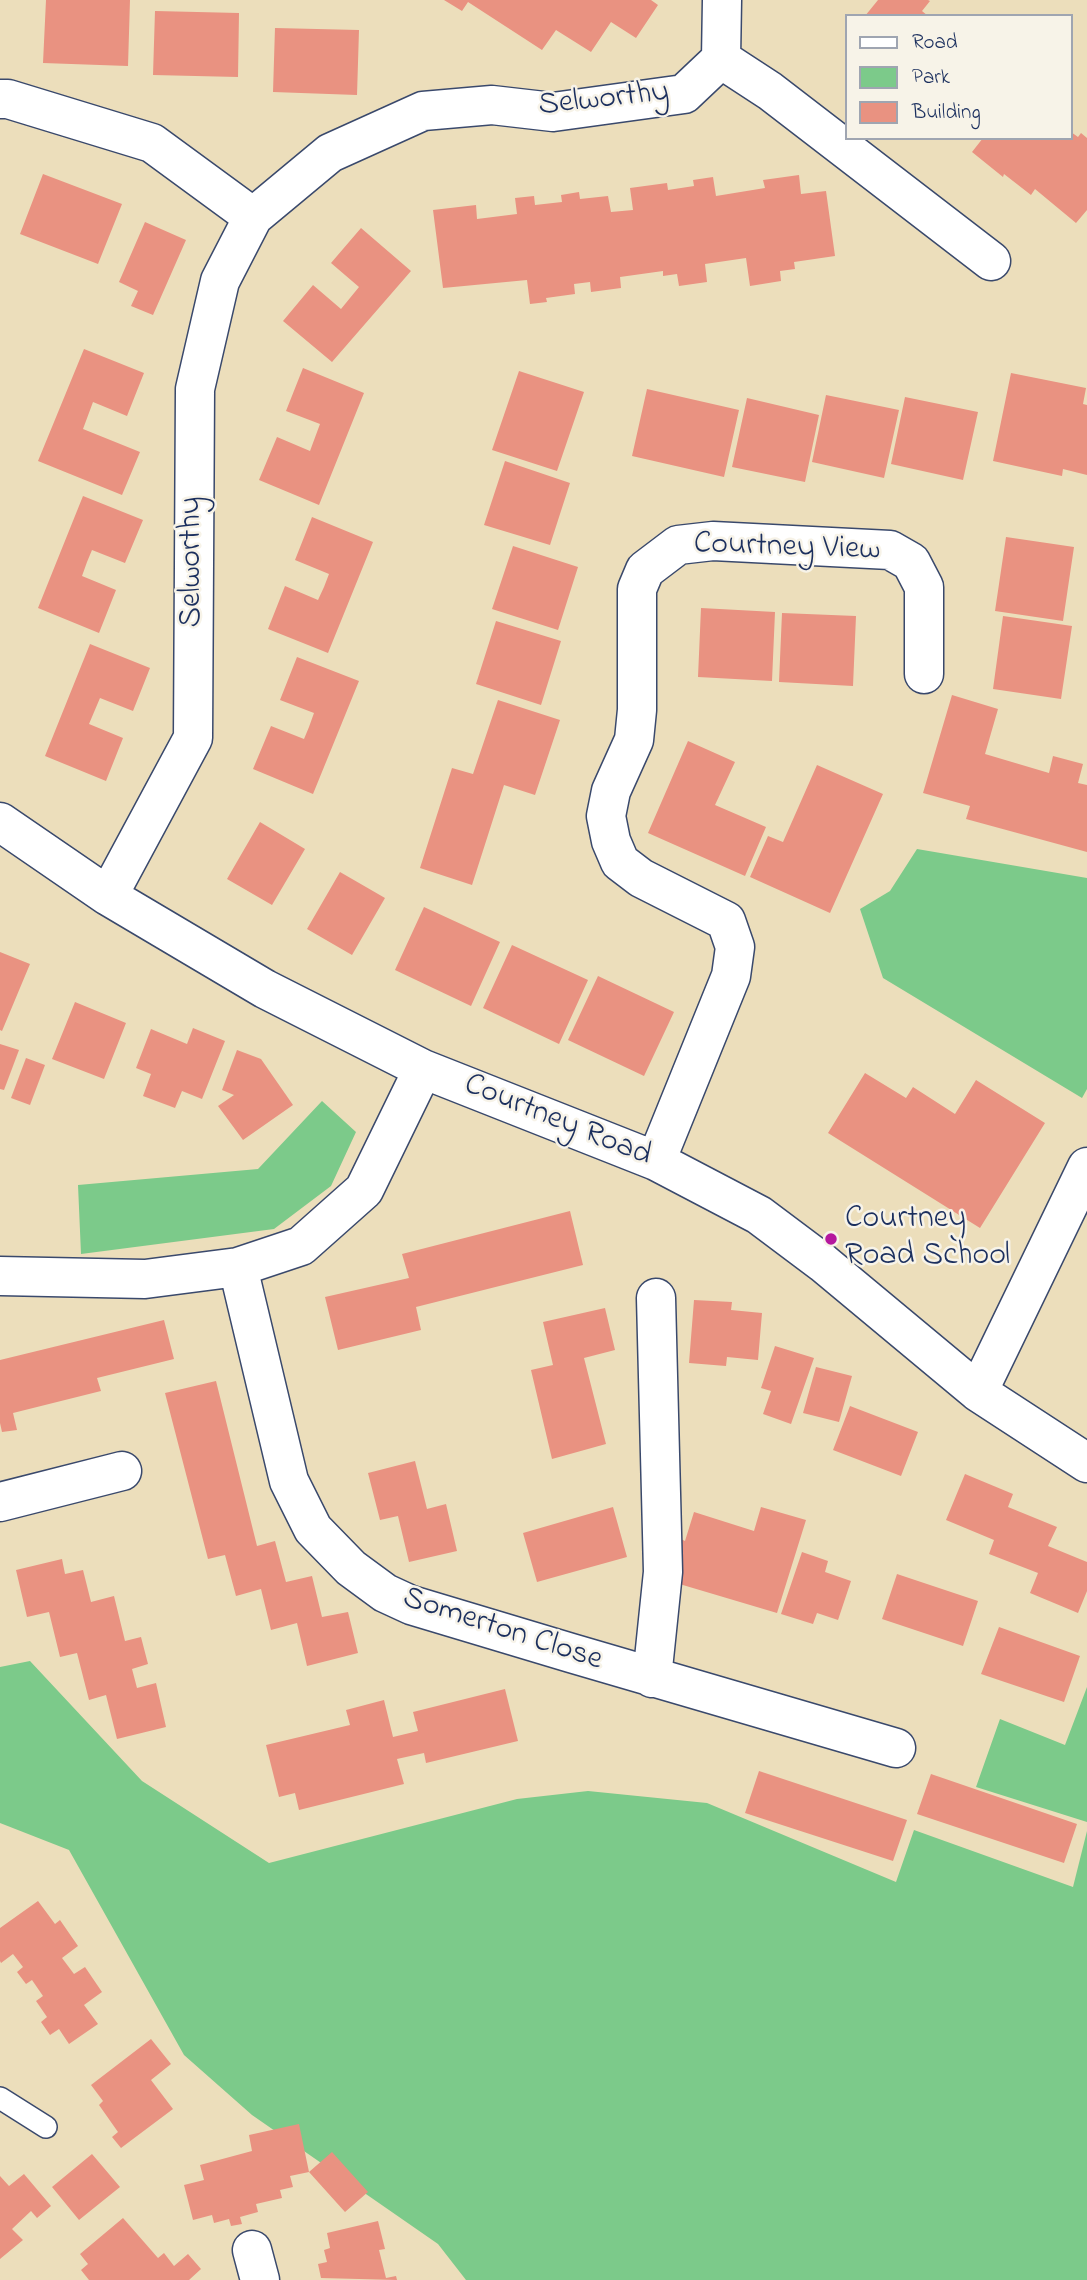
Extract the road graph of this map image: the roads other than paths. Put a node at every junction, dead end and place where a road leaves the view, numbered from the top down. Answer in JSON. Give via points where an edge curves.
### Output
{"nodes":[{"id":1,"x":722,"y":0,"type":"edge"},
{"id":2,"x":721,"y":59,"type":"junction"},
{"id":3,"x":0,"y":99,"type":"edge"},
{"id":4,"x":253,"y":217,"type":"junction"},
{"id":5,"x":991,"y":261,"type":"dead end"},
{"id":6,"x":924,"y":674,"type":"dead end"},
{"id":7,"x":0,"y":821,"type":"edge"},
{"id":8,"x":108,"y":896,"type":"junction"},
{"id":9,"x":423,"y":1069,"type":"junction"},
{"id":10,"x":656,"y":1161,"type":"junction"},
{"id":11,"x":1087,"y":1167,"type":"edge"},
{"id":12,"x":238,"y":1267,"type":"junction"},
{"id":13,"x":0,"y":1276,"type":"edge"},
{"id":14,"x":656,"y":1298,"type":"dead end"},
{"id":15,"x":978,"y":1392,"type":"junction"},
{"id":16,"x":1087,"y":1463,"type":"edge"},
{"id":17,"x":122,"y":1471,"type":"dead end"},
{"id":18,"x":0,"y":1502,"type":"edge"},
{"id":19,"x":652,"y":1678,"type":"junction"},
{"id":20,"x":896,"y":1748,"type":"dead end"},
{"id":21,"x":0,"y":2098,"type":"edge"},
{"id":22,"x":46,"y":2127,"type":"dead end"}],
"edges":[{"from":1,"to":2,"type":"street"},
{"from":2,"to":4,"type":"street","name":"Selworthy","via":[[684,93],[553,112],[492,105],[423,111],[330,153]]},
{"from":2,"to":5,"type":"street","via":[[770,91]]},
{"from":3,"to":4,"type":"street","via":[[152,143]]},
{"from":4,"to":8,"type":"street","name":"Selworthy","via":[[220,281],[195,389],[193,738]]},
{"from":6,"to":10,"type":"street","name":"Courtney View","via":[[924,587],[911,562],[890,550],[713,541],[678,545],[645,570],[637,589],[634,740],[608,804],[611,841],[620,862],[640,877],[726,921],[735,947],[731,976]]},
{"from":7,"to":8,"type":"street","name":"Courtney Road"},
{"from":8,"to":9,"type":"street","name":"Courtney Road","via":[[265,989]]},
{"from":9,"to":10,"type":"street","name":"Courtney Road"},
{"from":9,"to":12,"type":"street","via":[[364,1190],[301,1246]]},
{"from":10,"to":15,"type":"street","name":"Courtney Road","via":[[758,1214]]},
{"from":11,"to":15,"type":"street"},
{"from":12,"to":13,"type":"street","via":[[145,1279]]},
{"from":12,"to":19,"type":"street","name":"Somerton Close","via":[[289,1481],[313,1529],[351,1567],[385,1593],[411,1605]]},
{"from":14,"to":19,"type":"street","via":[[663,1572]]},
{"from":15,"to":16,"type":"street","name":"Courtney Road"},
{"from":17,"to":18,"type":"street"},
{"from":19,"to":20,"type":"street","name":"Somerton Close"},
{"from":21,"to":22,"type":"lane"}]}
